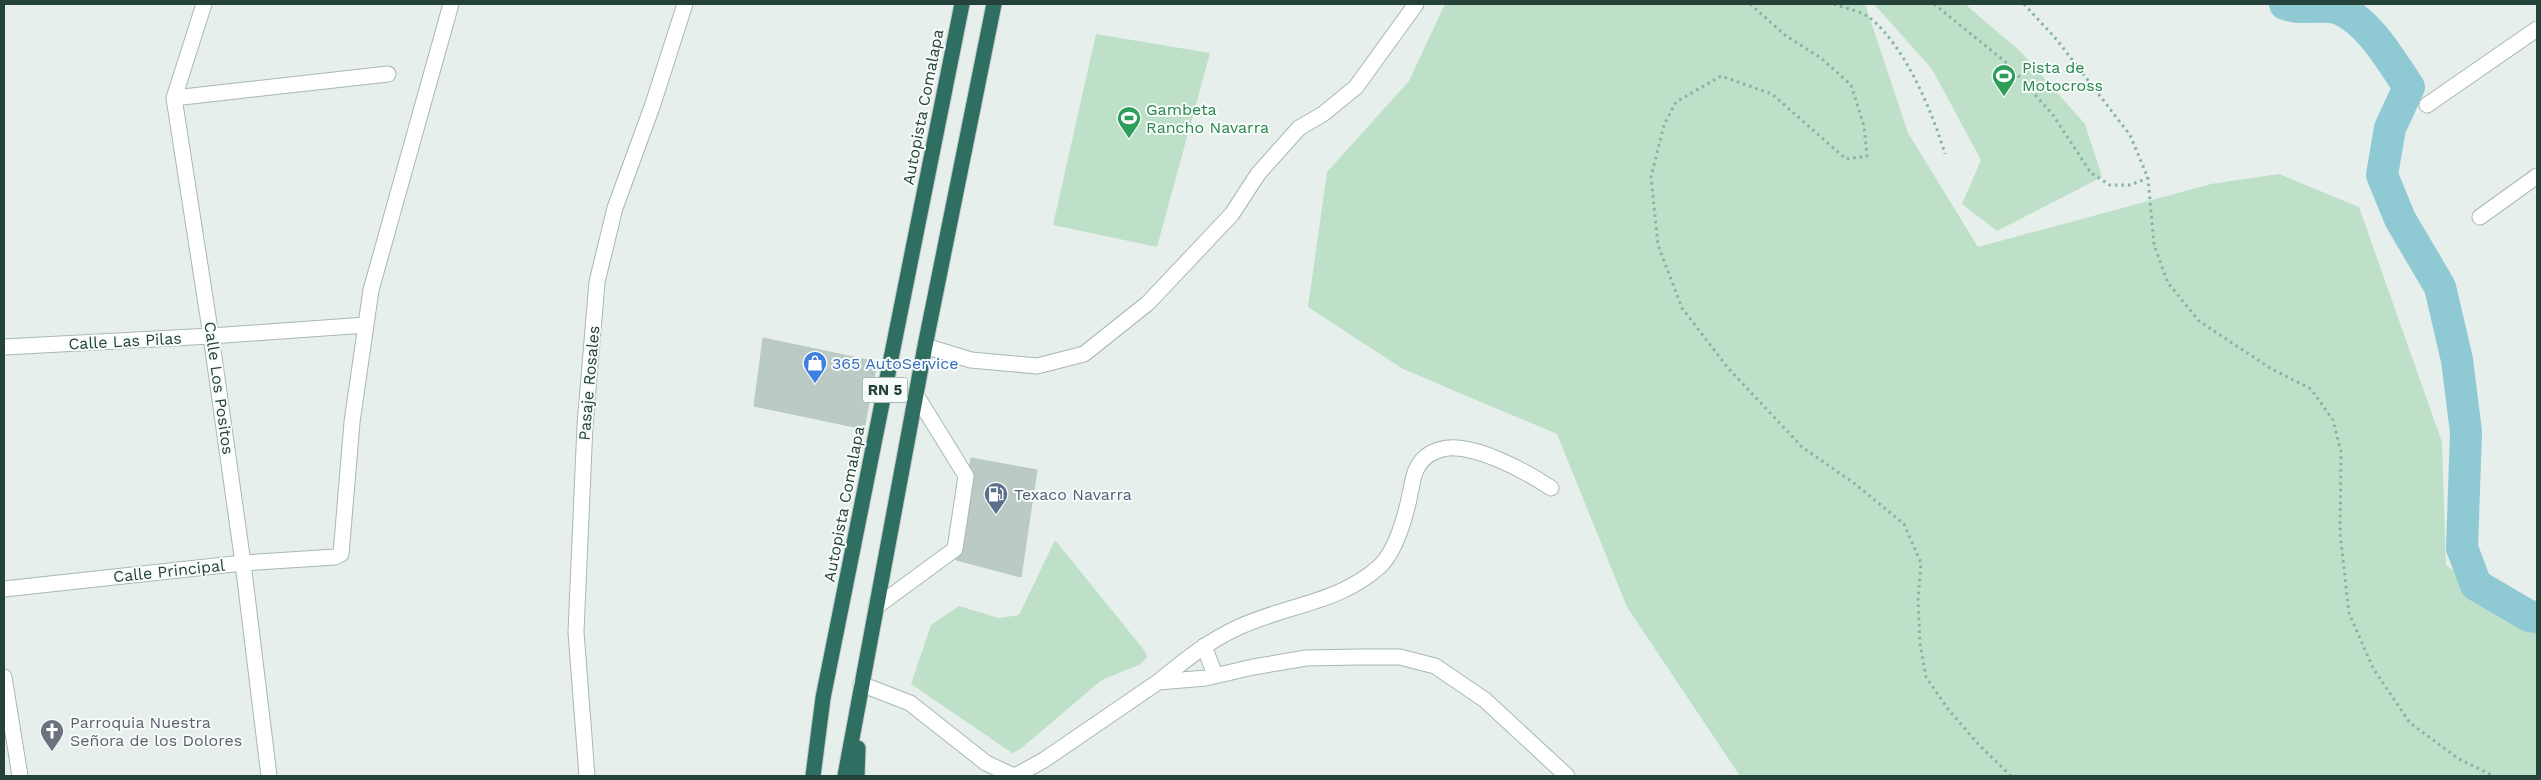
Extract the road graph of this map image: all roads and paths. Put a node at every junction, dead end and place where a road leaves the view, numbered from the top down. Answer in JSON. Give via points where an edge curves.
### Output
{"nodes":[{"id":1,"x":204,"y":4,"type":"edge"},
{"id":2,"x":451,"y":4,"type":"edge"},
{"id":3,"x":685,"y":4,"type":"edge"},
{"id":4,"x":962,"y":4,"type":"edge"},
{"id":5,"x":994,"y":4,"type":"edge"},
{"id":6,"x":1416,"y":4,"type":"edge"},
{"id":7,"x":1750,"y":4,"type":"edge"},
{"id":8,"x":1834,"y":4,"type":"edge"},
{"id":9,"x":1934,"y":4,"type":"edge"},
{"id":10,"x":2024,"y":4,"type":"edge"},
{"id":11,"x":2537,"y":29,"type":"edge"},
{"id":12,"x":388,"y":74,"type":"dead end"},
{"id":13,"x":174,"y":98,"type":"junction"},
{"id":14,"x":2427,"y":105,"type":"dead end"},
{"id":15,"x":1945,"y":154,"type":"dead end"},
{"id":16,"x":2537,"y":176,"type":"edge"},
{"id":17,"x":2148,"y":178,"type":"junction"},
{"id":18,"x":2480,"y":217,"type":"dead end"},
{"id":19,"x":366,"y":325,"type":"junction"},
{"id":20,"x":212,"y":336,"type":"junction"},
{"id":21,"x":925,"y":346,"type":"junction"},
{"id":22,"x":4,"y":347,"type":"edge"},
{"id":23,"x":916,"y":395,"type":"junction"},
{"id":24,"x":1551,"y":488,"type":"dead end"},
{"id":25,"x":244,"y":563,"type":"junction"},
{"id":26,"x":4,"y":589,"type":"edge"},
{"id":27,"x":876,"y":607,"type":"junction"},
{"id":28,"x":1204,"y":646,"type":"junction"},
{"id":29,"x":1215,"y":676,"type":"junction"},
{"id":30,"x":4,"y":678,"type":"edge"},
{"id":31,"x":1158,"y":682,"type":"junction"},
{"id":32,"x":861,"y":684,"type":"junction"},
{"id":33,"x":823,"y":698,"type":"junction"},
{"id":34,"x":20,"y":776,"type":"edge"},
{"id":35,"x":269,"y":776,"type":"edge"},
{"id":36,"x":587,"y":776,"type":"edge"},
{"id":37,"x":802,"y":776,"type":"edge"},
{"id":38,"x":812,"y":776,"type":"edge"},
{"id":39,"x":845,"y":776,"type":"edge"},
{"id":40,"x":857,"y":776,"type":"edge"},
{"id":41,"x":1014,"y":776,"type":"edge"},
{"id":42,"x":1567,"y":776,"type":"edge"},
{"id":43,"x":2011,"y":776,"type":"edge"},
{"id":44,"x":2494,"y":776,"type":"edge"}],
"edges":[{"from":1,"to":13,"type":"street","name":"Calle Los Positos"},
{"from":2,"to":19,"type":"street","via":[[371,290]]},
{"from":3,"to":36,"type":"street","name":"Pasaje Rosales","via":[[615,208],[598,282],[585,425],[576,632]]},
{"from":4,"to":33,"type":"highway","name":"Autopista Comalapa","number":"RN 5"},
{"from":5,"to":21,"type":"highway","number":"RN 5"},
{"from":6,"to":21,"type":"street","via":[[1356,86],[1323,114],[1299,128],[1258,174],[1232,214],[1148,303],[1084,354],[1037,366],[971,360]]},
{"from":7,"to":43,"type":"path","via":[[1786,36],[1822,58],[1851,85],[1864,126],[1867,156],[1846,159],[1772,94],[1721,76],[1676,102],[1664,125],[1651,177],[1658,244],[1682,308],[1728,368],[1802,447],[1904,524],[1921,564],[1918,600],[1926,677],[1948,709]]},
{"from":8,"to":15,"type":"path","via":[[1869,17],[1903,55],[1938,131]]},
{"from":9,"to":17,"type":"path","via":[[2008,64],[2053,116],[2091,173],[2110,185],[2130,185]]},
{"from":10,"to":17,"type":"path","via":[[2057,40],[2130,135]]},
{"from":11,"to":14,"type":"street"},
{"from":12,"to":13,"type":"street"},
{"from":13,"to":20,"type":"street","name":"Calle Los Positos"},
{"from":16,"to":18,"type":"street"},
{"from":17,"to":44,"type":"path","via":[[2154,245],[2168,283],[2199,321],[2270,368],[2311,389],[2334,420],[2341,452],[2340,533],[2350,613],[2373,668],[2410,723],[2459,759]]},
{"from":19,"to":20,"type":"street","name":"Calle Las Pilas"},
{"from":19,"to":25,"type":"street","name":"Calle Principal","via":[[352,422],[341,554]]},
{"from":20,"to":22,"type":"street","name":"Calle Las Pilas"},
{"from":20,"to":25,"type":"street","name":"Calle Los Positos"},
{"from":21,"to":23,"type":"highway","number":"RN 5"},
{"from":23,"to":27,"type":"highway","number":"RN 5"},
{"from":23,"to":27,"type":"street","via":[[966,476],[954,549]]},
{"from":24,"to":28,"type":"street","via":[[1530,474],[1467,448],[1442,448],[1428,454],[1416,469],[1403,525],[1381,565],[1353,586],[1334,595],[1240,626]]},
{"from":25,"to":26,"type":"street","name":"Calle Principal"},
{"from":25,"to":35,"type":"street","name":"Calle Los Positos"},
{"from":27,"to":32,"type":"highway","number":"RN 5"},
{"from":28,"to":29,"type":"street"},
{"from":28,"to":31,"type":"street"},
{"from":29,"to":31,"type":"street"},
{"from":29,"to":42,"type":"street","via":[[1306,658],[1400,657],[1435,666],[1485,700]]},
{"from":30,"to":34,"type":"street"},
{"from":31,"to":41,"type":"street","via":[[1044,760]]},
{"from":32,"to":39,"type":"highway","number":"RN 5"},
{"from":32,"to":40,"type":"highway"},
{"from":32,"to":41,"type":"street","via":[[910,703],[986,763]]},
{"from":33,"to":37,"type":"highway"},
{"from":33,"to":38,"type":"highway","name":"Autopista Comalapa","number":"RN 5"}]}
